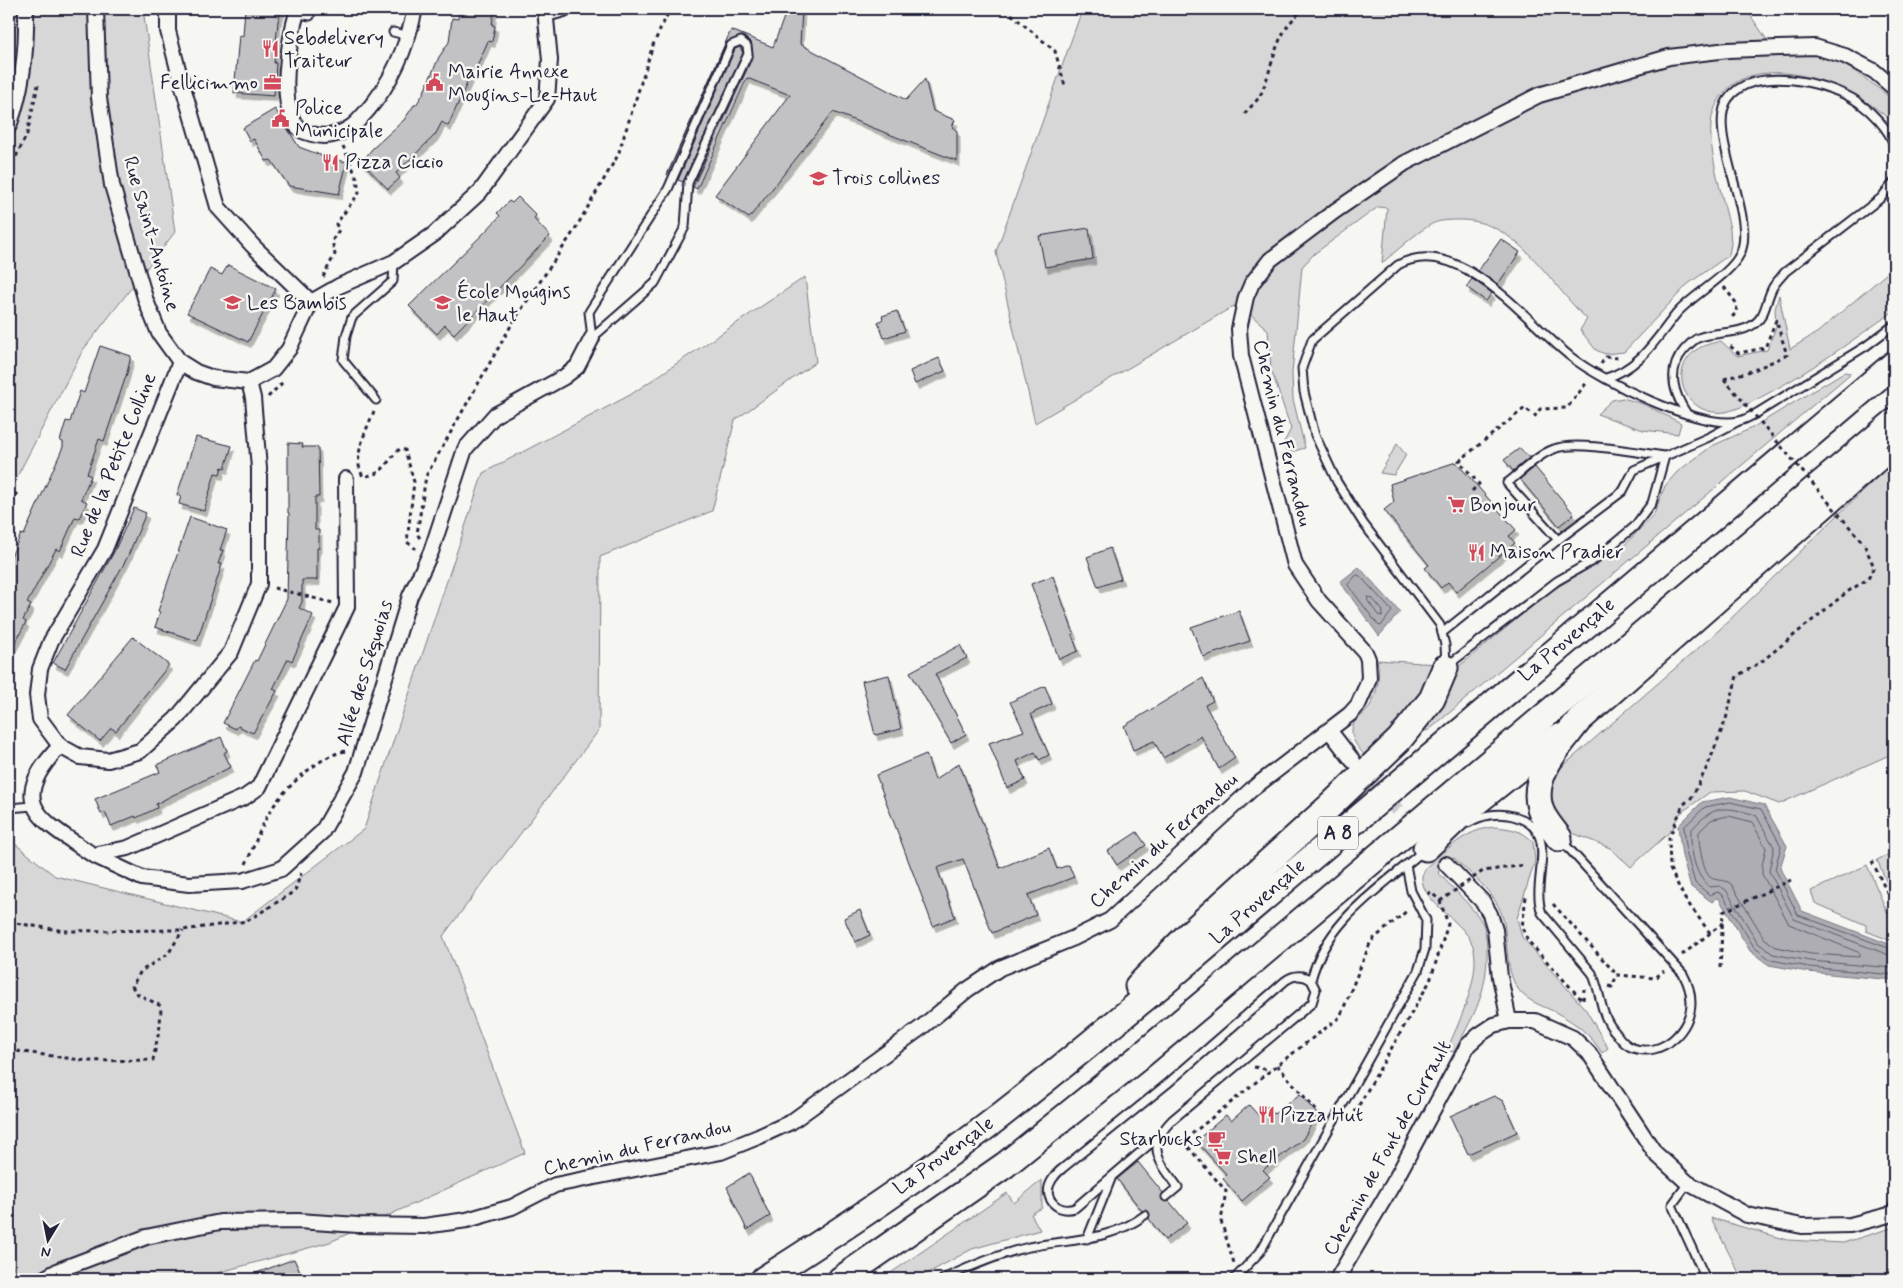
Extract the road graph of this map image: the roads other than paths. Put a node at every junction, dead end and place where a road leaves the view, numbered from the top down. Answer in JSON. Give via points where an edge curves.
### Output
{"nodes":[{"id":1,"x":26,"y":9,"type":"edge"},
{"id":2,"x":96,"y":9,"type":"edge"},
{"id":3,"x":168,"y":9,"type":"edge"},
{"id":4,"x":415,"y":9,"type":"edge"},
{"id":5,"x":564,"y":9,"type":"edge"},
{"id":6,"x":546,"y":11,"type":"edge"},
{"id":7,"x":301,"y":13,"type":"edge"},
{"id":8,"x":393,"y":32,"type":"dead end"},
{"id":9,"x":409,"y":36,"type":"junction"},
{"id":10,"x":1894,"y":88,"type":"edge"},
{"id":11,"x":9,"y":126,"type":"edge"},
{"id":12,"x":1894,"y":145,"type":"edge"},
{"id":13,"x":1894,"y":182,"type":"edge"},
{"id":14,"x":394,"y":262,"type":"junction"},
{"id":15,"x":311,"y":302,"type":"junction"},
{"id":16,"x":1894,"y":325,"type":"edge"},
{"id":17,"x":592,"y":338,"type":"junction"},
{"id":18,"x":180,"y":362,"type":"junction"},
{"id":19,"x":1894,"y":364,"type":"edge"},
{"id":20,"x":1606,"y":378,"type":"junction"},
{"id":21,"x":249,"y":382,"type":"junction"},
{"id":22,"x":376,"y":400,"type":"road end"},
{"id":23,"x":1687,"y":414,"type":"junction"},
{"id":24,"x":1740,"y":421,"type":"junction"},
{"id":25,"x":1894,"y":422,"type":"edge"},
{"id":26,"x":1894,"y":440,"type":"edge"},
{"id":27,"x":1665,"y":456,"type":"junction"},
{"id":28,"x":346,"y":479,"type":"dead end"},
{"id":29,"x":1558,"y":540,"type":"junction"},
{"id":30,"x":1442,"y":632,"type":"junction"},
{"id":31,"x":1445,"y":668,"type":"junction"},
{"id":32,"x":1579,"y":720,"type":"junction"},
{"id":33,"x":1329,"y":730,"type":"junction"},
{"id":34,"x":60,"y":746,"type":"junction"},
{"id":35,"x":1352,"y":761,"type":"tunnel mouth"},
{"id":36,"x":33,"y":806,"type":"junction"},
{"id":37,"x":9,"y":808,"type":"edge"},
{"id":38,"x":1559,"y":838,"type":"joint"},
{"id":39,"x":1426,"y":848,"type":"junction"},
{"id":40,"x":93,"y":855,"type":"junction"},
{"id":41,"x":1446,"y":864,"type":"tunnel mouth"},
{"id":42,"x":1406,"y":865,"type":"junction"},
{"id":43,"x":1311,"y":980,"type":"junction"},
{"id":44,"x":1509,"y":1021,"type":"junction"},
{"id":45,"x":1054,"y":1073,"type":"junction"},
{"id":46,"x":1158,"y":1137,"type":"junction"},
{"id":47,"x":1112,"y":1176,"type":"junction"},
{"id":48,"x":1688,"y":1183,"type":"junction"},
{"id":49,"x":1166,"y":1198,"type":"dead end"},
{"id":50,"x":1894,"y":1211,"type":"edge"},
{"id":51,"x":1145,"y":1215,"type":"dead end"},
{"id":52,"x":1087,"y":1239,"type":"junction"},
{"id":53,"x":1236,"y":1278,"type":"edge"},
{"id":54,"x":43,"y":1279,"type":"edge"},
{"id":55,"x":764,"y":1279,"type":"edge"},
{"id":56,"x":841,"y":1279,"type":"edge"},
{"id":57,"x":943,"y":1279,"type":"edge"},
{"id":58,"x":1336,"y":1279,"type":"edge"},
{"id":59,"x":1706,"y":1279,"type":"edge"}],
"edges":[{"from":1,"to":11,"type":"street","via":[[27,48]]},
{"from":2,"to":18,"type":"street","name":"Rue Saint-Antoine","via":[[99,98],[112,185],[146,302],[159,333]]},
{"from":3,"to":15,"type":"street","via":[[168,31],[218,207]]},
{"from":4,"to":9,"type":"street"},
{"from":5,"to":6,"type":"street"},
{"from":6,"to":14,"type":"street","via":[[550,60],[547,99],[480,192],[433,235]]},
{"from":7,"to":9,"type":"street","via":[[287,69],[287,98],[292,118],[301,130],[320,136],[337,134],[353,126],[375,102],[394,71]]},
{"from":8,"to":9,"type":"lane"},
{"from":10,"to":33,"type":"street","name":"Chemin du Ferrandou","via":[[1874,71],[1845,56],[1815,47],[1669,56],[1539,95],[1405,163],[1270,260],[1252,283],[1246,297],[1239,329],[1241,356],[1295,565],[1318,601],[1365,652],[1369,667],[1366,687],[1358,705]]},
{"from":12,"to":20,"type":"lane","via":[[1872,114],[1857,101],[1836,92],[1792,79],[1757,81],[1737,90],[1728,99],[1723,112],[1724,141],[1744,231],[1740,254],[1733,265],[1678,312],[1633,366]]},
{"from":13,"to":23,"type":"lane","via":[[1881,198],[1785,272],[1773,287],[1764,313],[1758,320],[1740,330],[1696,339],[1688,346],[1681,354],[1673,376],[1675,392]]},
{"from":14,"to":15,"type":"street"},
{"from":14,"to":22,"type":"lane","via":[[393,281],[352,317],[346,336],[344,360]]},
{"from":15,"to":21,"type":"street","via":[[289,349],[273,369]]},
{"from":16,"to":24,"type":"lane","via":[[1866,346]]},
{"from":17,"to":17,"type":"lane","via":[[655,283],[684,227],[688,183],[748,54],[747,46],[741,41],[731,45],[668,189],[589,312]]},
{"from":17,"to":40,"type":"street","name":"Allée des Séquoias","via":[[577,367],[495,416],[465,449],[432,552],[410,596],[356,772],[322,832],[281,869],[242,881],[189,884],[142,878]]},
{"from":18,"to":21,"type":"street","name":"Rue Saint-Antoine","via":[[213,378]]},
{"from":18,"to":34,"type":"street","name":"Rue de la Petite Colline","via":[[105,550],[51,641],[40,669],[37,695],[40,719]]},
{"from":19,"to":45,"type":"highway","name":"La Provençale","number":"A 8"},
{"from":20,"to":23,"type":"lane"},
{"from":20,"to":30,"type":"lane","via":[[1572,358],[1498,292],[1457,264],[1440,258],[1410,258],[1398,265],[1312,340],[1302,368],[1308,416],[1321,452],[1363,523],[1432,612]]},
{"from":21,"to":34,"type":"street","name":"Rue de la Petite Colline","via":[[259,468],[259,584],[231,652],[176,719],[140,751],[108,760],[80,757]]},
{"from":23,"to":24,"type":"lane","via":[[1704,419]]},
{"from":24,"to":27,"type":"lane"},
{"from":25,"to":56,"type":"highway","name":"La Provençale","number":"A 8","via":[[1137,1059],[1005,1164]]},
{"from":26,"to":32,"type":"highway","via":[[1875,461]]},
{"from":27,"to":29,"type":"lane","via":[[1634,470],[1623,491]]},
{"from":27,"to":29,"type":"lane","via":[[1580,446],[1558,447],[1507,483]]},
{"from":27,"to":31,"type":"lane","via":[[1652,503],[1634,527],[1594,560],[1556,581]]},
{"from":28,"to":40,"type":"street","via":[[347,607],[259,788],[128,848]]},
{"from":29,"to":30,"type":"lane"},
{"from":30,"to":31,"type":"lane","via":[[1447,655]]},
{"from":31,"to":45,"type":"highway","via":[[1432,699],[1398,740],[1188,934]]},
{"from":32,"to":38,"type":"highway","via":[[1550,761],[1538,791],[1541,810]]},
{"from":32,"to":39,"type":"highway","via":[[1464,812]]},
{"from":33,"to":35,"type":"street"},
{"from":33,"to":54,"type":"street","name":"Chemin du Ferrandou","via":[[1252,789],[1110,920],[1000,968],[791,1122],[758,1137],[722,1152],[555,1185],[512,1207],[467,1220],[424,1226],[298,1221],[220,1222],[146,1237]]},
{"from":34,"to":36,"type":"street","via":[[42,765],[33,784]]},
{"from":36,"to":37,"type":"lane"},
{"from":36,"to":40,"type":"street","via":[[46,822]]},
{"from":38,"to":39,"type":"lane","via":[[1683,974],[1690,988],[1692,1004],[1688,1020],[1672,1041],[1658,1048],[1633,1048],[1615,1032],[1602,1011],[1592,973],[1546,920],[1538,898],[1544,852],[1540,839],[1526,822],[1516,817],[1489,815],[1475,819]]},
{"from":39,"to":42,"type":"lane"},
{"from":41,"to":44,"type":"street","via":[[1484,902],[1490,914]]},
{"from":42,"to":43,"type":"lane","via":[[1358,904],[1327,939]]},
{"from":42,"to":53,"type":"lane","via":[[1411,891],[1426,920],[1425,949],[1418,971],[1264,1246]]},
{"from":43,"to":46,"type":"lane","via":[[1316,990],[1312,1004],[1172,1120]]},
{"from":43,"to":47,"type":"lane","via":[[1290,977],[1167,1084],[1063,1168],[1051,1180],[1051,1201],[1061,1209],[1075,1208]]},
{"from":44,"to":48,"type":"street","name":"Chemin de Font de Currault","via":[[1535,1022],[1573,1038],[1589,1053],[1655,1153]]},
{"from":44,"to":58,"type":"street","name":"Chemin de Font de Currault","via":[[1494,1025],[1468,1046],[1393,1184]]},
{"from":45,"to":55,"type":"highway","name":"La Provençale","number":"A 8","via":[[979,1132],[854,1221]]},
{"from":46,"to":47,"type":"lane"},
{"from":46,"to":49,"type":"lane","via":[[1156,1153],[1159,1161],[1178,1188]]},
{"from":47,"to":52,"type":"lane"},
{"from":48,"to":50,"type":"street","name":"Chemin de Font de Currault","via":[[1747,1215],[1802,1226],[1850,1225]]},
{"from":48,"to":59,"type":"lane","via":[[1672,1205]]},
{"from":51,"to":52,"type":"lane","via":[[1132,1225]]},
{"from":52,"to":57,"type":"lane","via":[[1000,1255]]}]}
